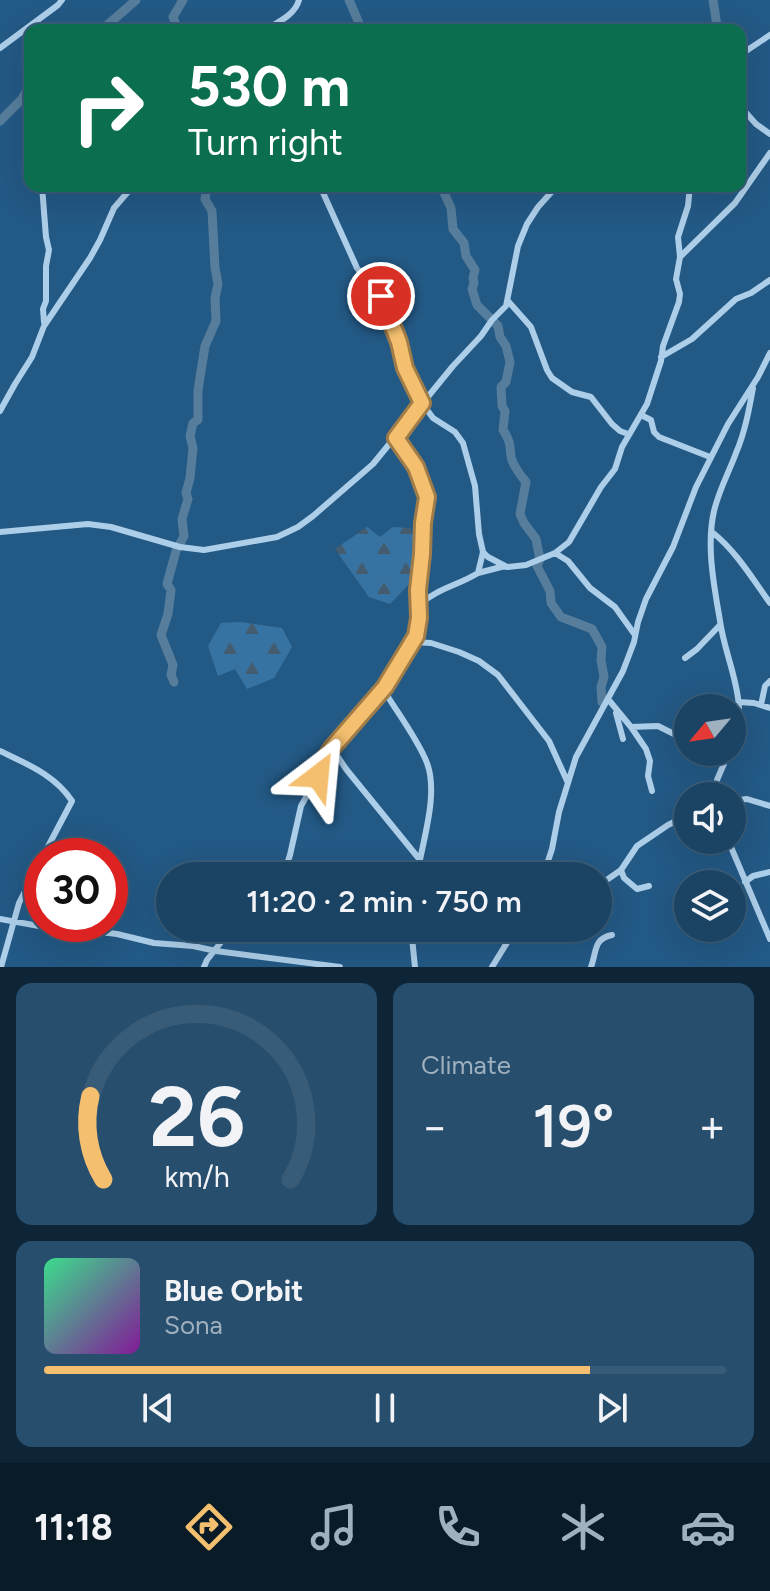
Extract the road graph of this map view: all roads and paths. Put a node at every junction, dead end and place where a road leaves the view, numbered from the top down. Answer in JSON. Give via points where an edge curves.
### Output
{"nodes":[{"id":1,"x":62,"y":0,"type":"edge"},
{"id":2,"x":299,"y":0,"type":"edge"},
{"id":3,"x":32,"y":24,"type":"edge"},
{"id":4,"x":274,"y":24,"type":"edge"},
{"id":5,"x":24,"y":30,"type":"edge"},
{"id":6,"x":770,"y":35,"type":"edge"},
{"id":7,"x":0,"y":48,"type":"edge"},
{"id":8,"x":746,"y":51,"type":"edge"},
{"id":9,"x":746,"y":113,"type":"edge"},
{"id":10,"x":770,"y":134,"type":"edge"},
{"id":11,"x":770,"y":153,"type":"edge"},
{"id":12,"x":746,"y":187,"type":"edge"},
{"id":13,"x":42,"y":192,"type":"edge"},
{"id":14,"x":128,"y":192,"type":"edge"},
{"id":15,"x":323,"y":192,"type":"edge"},
{"id":16,"x":552,"y":192,"type":"edge"},
{"id":17,"x":689,"y":192,"type":"edge"},
{"id":18,"x":743,"y":192,"type":"edge"},
{"id":19,"x":680,"y":257,"type":"junction"},
{"id":20,"x":770,"y":280,"type":"edge"},
{"id":21,"x":508,"y":301,"type":"junction"},
{"id":22,"x":44,"y":326,"type":"junction"},
{"id":23,"x":770,"y":353,"type":"edge"},
{"id":24,"x":661,"y":357,"type":"junction"},
{"id":25,"x":754,"y":384,"type":"junction"},
{"id":26,"x":422,"y":403,"type":"junction"},
{"id":27,"x":0,"y":411,"type":"edge"},
{"id":28,"x":641,"y":415,"type":"junction"},
{"id":29,"x":628,"y":434,"type":"junction"},
{"id":30,"x":396,"y":438,"type":"junction"},
{"id":31,"x":710,"y":457,"type":"junction"},
{"id":32,"x":0,"y":532,"type":"edge"},
{"id":33,"x":712,"y":532,"type":"junction"},
{"id":34,"x":569,"y":542,"type":"junction"},
{"id":35,"x":483,"y":552,"type":"junction"},
{"id":36,"x":555,"y":553,"type":"junction"},
{"id":37,"x":568,"y":561,"type":"junction"},
{"id":38,"x":505,"y":566,"type":"junction"},
{"id":39,"x":478,"y":573,"type":"junction"},
{"id":40,"x":770,"y":603,"type":"edge"},
{"id":41,"x":419,"y":605,"type":"junction"},
{"id":42,"x":720,"y":625,"type":"junction"},
{"id":43,"x":635,"y":635,"type":"junction"},
{"id":44,"x":413,"y":642,"type":"junction"},
{"id":45,"x":685,"y":658,"type":"dead end"},
{"id":46,"x":770,"y":681,"type":"edge"},
{"id":47,"x":385,"y":687,"type":"junction"},
{"id":48,"x":738,"y":694,"type":"edge"},
{"id":49,"x":608,"y":699,"type":"junction"},
{"id":50,"x":746,"y":703,"type":"edge"},
{"id":51,"x":761,"y":705,"type":"junction"},
{"id":52,"x":770,"y":708,"type":"edge"},
{"id":53,"x":615,"y":709,"type":"junction"},
{"id":54,"x":631,"y":727,"type":"junction"},
{"id":55,"x":674,"y":734,"type":"edge"},
{"id":56,"x":623,"y":739,"type":"dead end"},
{"id":57,"x":332,"y":748,"type":"junction"},
{"id":58,"x":0,"y":751,"type":"edge"},
{"id":59,"x":568,"y":783,"type":"junction"},
{"id":60,"x":652,"y":791,"type":"dead end"},
{"id":61,"x":746,"y":799,"type":"edge"},
{"id":62,"x":770,"y":806,"type":"edge"},
{"id":63,"x":674,"y":822,"type":"edge"},
{"id":64,"x":52,"y":838,"type":"edge"},
{"id":65,"x":420,"y":860,"type":"joint"},
{"id":66,"x":288,"y":862,"type":"edge"},
{"id":67,"x":548,"y":862,"type":"edge"},
{"id":68,"x":621,"y":870,"type":"junction"},
{"id":69,"x":770,"y":872,"type":"edge"},
{"id":70,"x":612,"y":876,"type":"edge"},
{"id":71,"x":746,"y":881,"type":"edge"},
{"id":72,"x":746,"y":884,"type":"edge"},
{"id":73,"x":649,"y":886,"type":"dead end"},
{"id":74,"x":24,"y":893,"type":"edge"},
{"id":75,"x":0,"y":919,"type":"edge"},
{"id":76,"x":14,"y":922,"type":"junction"},
{"id":77,"x":768,"y":927,"type":"edge"},
{"id":78,"x":770,"y":939,"type":"edge"},
{"id":79,"x":220,"y":942,"type":"edge"},
{"id":80,"x":412,"y":942,"type":"edge"},
{"id":81,"x":507,"y":942,"type":"edge"},
{"id":82,"x":598,"y":942,"type":"edge"},
{"id":83,"x":216,"y":951,"type":"junction"},
{"id":84,"x":1,"y":967,"type":"edge"},
{"id":85,"x":204,"y":967,"type":"edge"},
{"id":86,"x":340,"y":967,"type":"edge"},
{"id":87,"x":415,"y":967,"type":"edge"},
{"id":88,"x":492,"y":967,"type":"edge"},
{"id":89,"x":591,"y":967,"type":"edge"}],
"edges":[{"from":1,"to":3,"type":"street"},
{"from":2,"to":4,"type":"street"},
{"from":5,"to":7,"type":"street"},
{"from":6,"to":8,"type":"street"},
{"from":9,"to":10,"type":"street"},
{"from":11,"to":12,"type":"street"},
{"from":13,"to":22,"type":"street","via":[[49,250]]},
{"from":14,"to":22,"type":"street"},
{"from":15,"to":26,"type":"street","via":[[352,260],[384,302]]},
{"from":16,"to":21,"type":"street","via":[[527,224],[518,246]]},
{"from":17,"to":19,"type":"street","via":[[678,237]]},
{"from":18,"to":19,"type":"street"},
{"from":19,"to":24,"type":"street","via":[[680,298]]},
{"from":20,"to":24,"type":"street","via":[[736,299],[692,339]]},
{"from":21,"to":26,"type":"street"},
{"from":21,"to":29,"type":"street","via":[[531,327],[552,378],[591,397],[612,424]]},
{"from":22,"to":27,"type":"street"},
{"from":23,"to":25,"type":"street"},
{"from":24,"to":28,"type":"street"},
{"from":25,"to":31,"type":"street"},
{"from":25,"to":33,"type":"street","via":[[742,437],[714,510]]},
{"from":26,"to":30,"type":"street"},
{"from":26,"to":35,"type":"street","via":[[463,443],[475,486]]},
{"from":28,"to":29,"type":"street"},
{"from":28,"to":31,"type":"street","via":[[651,420],[659,437]]},
{"from":29,"to":34,"type":"street","via":[[615,469]]},
{"from":30,"to":32,"type":"street","via":[[313,516],[277,537],[204,550],[88,524]]},
{"from":30,"to":41,"type":"street","via":[[416,467],[427,497]]},
{"from":31,"to":43,"type":"street"},
{"from":33,"to":40,"type":"street"},
{"from":33,"to":42,"type":"street"},
{"from":34,"to":36,"type":"street"},
{"from":34,"to":37,"type":"street"},
{"from":35,"to":38,"type":"street"},
{"from":35,"to":39,"type":"street"},
{"from":36,"to":37,"type":"street"},
{"from":36,"to":38,"type":"street","via":[[526,565]]},
{"from":37,"to":43,"type":"street"},
{"from":38,"to":39,"type":"street"},
{"from":39,"to":41,"type":"street"},
{"from":41,"to":44,"type":"street"},
{"from":42,"to":45,"type":"street"},
{"from":42,"to":48,"type":"street"},
{"from":43,"to":49,"type":"street"},
{"from":44,"to":47,"type":"street"},
{"from":44,"to":59,"type":"street","via":[[459,652],[498,675],[549,741]]},
{"from":46,"to":51,"type":"street"},
{"from":47,"to":57,"type":"street"},
{"from":47,"to":65,"type":"street","via":[[429,770],[431,797]]},
{"from":49,"to":53,"type":"street"},
{"from":49,"to":59,"type":"street","via":[[581,745]]},
{"from":50,"to":51,"type":"street"},
{"from":51,"to":52,"type":"street"},
{"from":53,"to":54,"type":"street"},
{"from":53,"to":56,"type":"street"},
{"from":54,"to":55,"type":"street","via":[[658,726]]},
{"from":54,"to":60,"type":"street","via":[[650,761]]},
{"from":57,"to":65,"type":"street"},
{"from":57,"to":66,"type":"street","via":[[301,806]]},
{"from":58,"to":64,"type":"street","via":[[47,774],[72,801]]},
{"from":59,"to":67,"type":"street"},
{"from":61,"to":62,"type":"street"},
{"from":63,"to":68,"type":"street","via":[[637,846]]},
{"from":68,"to":70,"type":"street"},
{"from":68,"to":73,"type":"street","via":[[637,889]]},
{"from":69,"to":71,"type":"street"},
{"from":72,"to":77,"type":"street"},
{"from":74,"to":76,"type":"street"},
{"from":75,"to":76,"type":"street"},
{"from":76,"to":83,"type":"street"},
{"from":76,"to":84,"type":"street"},
{"from":77,"to":78,"type":"street"},
{"from":79,"to":83,"type":"street"},
{"from":80,"to":87,"type":"street"},
{"from":81,"to":88,"type":"street"},
{"from":82,"to":89,"type":"street"},
{"from":83,"to":85,"type":"street"},
{"from":83,"to":86,"type":"street"}]}
